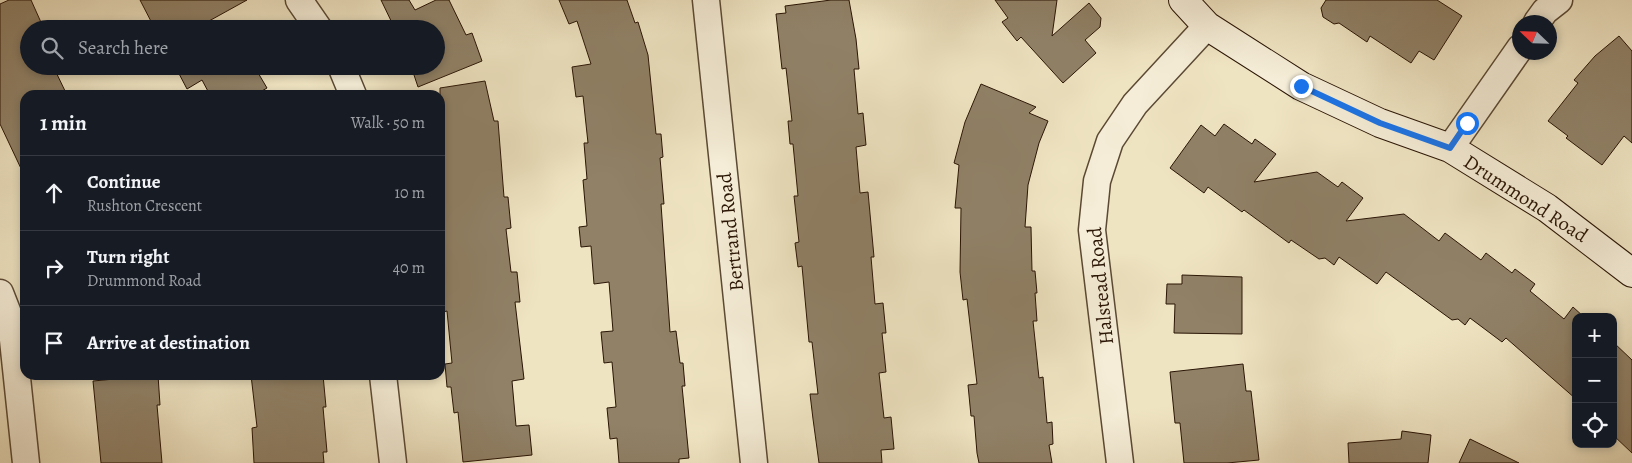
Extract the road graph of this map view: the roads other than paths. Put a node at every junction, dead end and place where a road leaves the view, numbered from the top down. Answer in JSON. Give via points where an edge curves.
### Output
{"nodes":[{"id":1,"x":299,"y":0,"type":"edge"},
{"id":2,"x":706,"y":0,"type":"edge"},
{"id":3,"x":1183,"y":0,"type":"edge"},
{"id":4,"x":1560,"y":0,"type":"edge"},
{"id":5,"x":1542,"y":15,"type":"edge"},
{"id":6,"x":313,"y":20,"type":"edge"},
{"id":7,"x":1207,"y":26,"type":"junction"},
{"id":8,"x":1512,"y":59,"type":"edge"},
{"id":9,"x":345,"y":75,"type":"edge"},
{"id":10,"x":351,"y":90,"type":"edge"},
{"id":11,"x":1450,"y":148,"type":"junction"},
{"id":12,"x":1632,"y":273,"type":"edge"},
{"id":13,"x":0,"y":293,"type":"edge"},
{"id":14,"x":385,"y":380,"type":"edge"},
{"id":15,"x":26,"y":463,"type":"edge"},
{"id":16,"x":393,"y":463,"type":"edge"},
{"id":17,"x":754,"y":463,"type":"edge"},
{"id":18,"x":1120,"y":463,"type":"edge"}],
"edges":[{"from":1,"to":6,"type":"street"},
{"from":2,"to":17,"type":"street","name":"Bertrand Road"},
{"from":3,"to":7,"type":"street","name":"Drummond Road"},
{"from":4,"to":5,"type":"street"},
{"from":7,"to":11,"type":"street","name":"Drummond Road","via":[[1301,86],[1380,123]]},
{"from":7,"to":18,"type":"street","name":"Halstead Road","via":[[1135,104],[1110,141],[1097,181],[1092,230]]},
{"from":8,"to":11,"type":"street"},
{"from":9,"to":10,"type":"street"},
{"from":11,"to":12,"type":"street","name":"Drummond Road","via":[[1547,208]]},
{"from":13,"to":15,"type":"street","via":[[11,321]]},
{"from":14,"to":16,"type":"street"}]}
